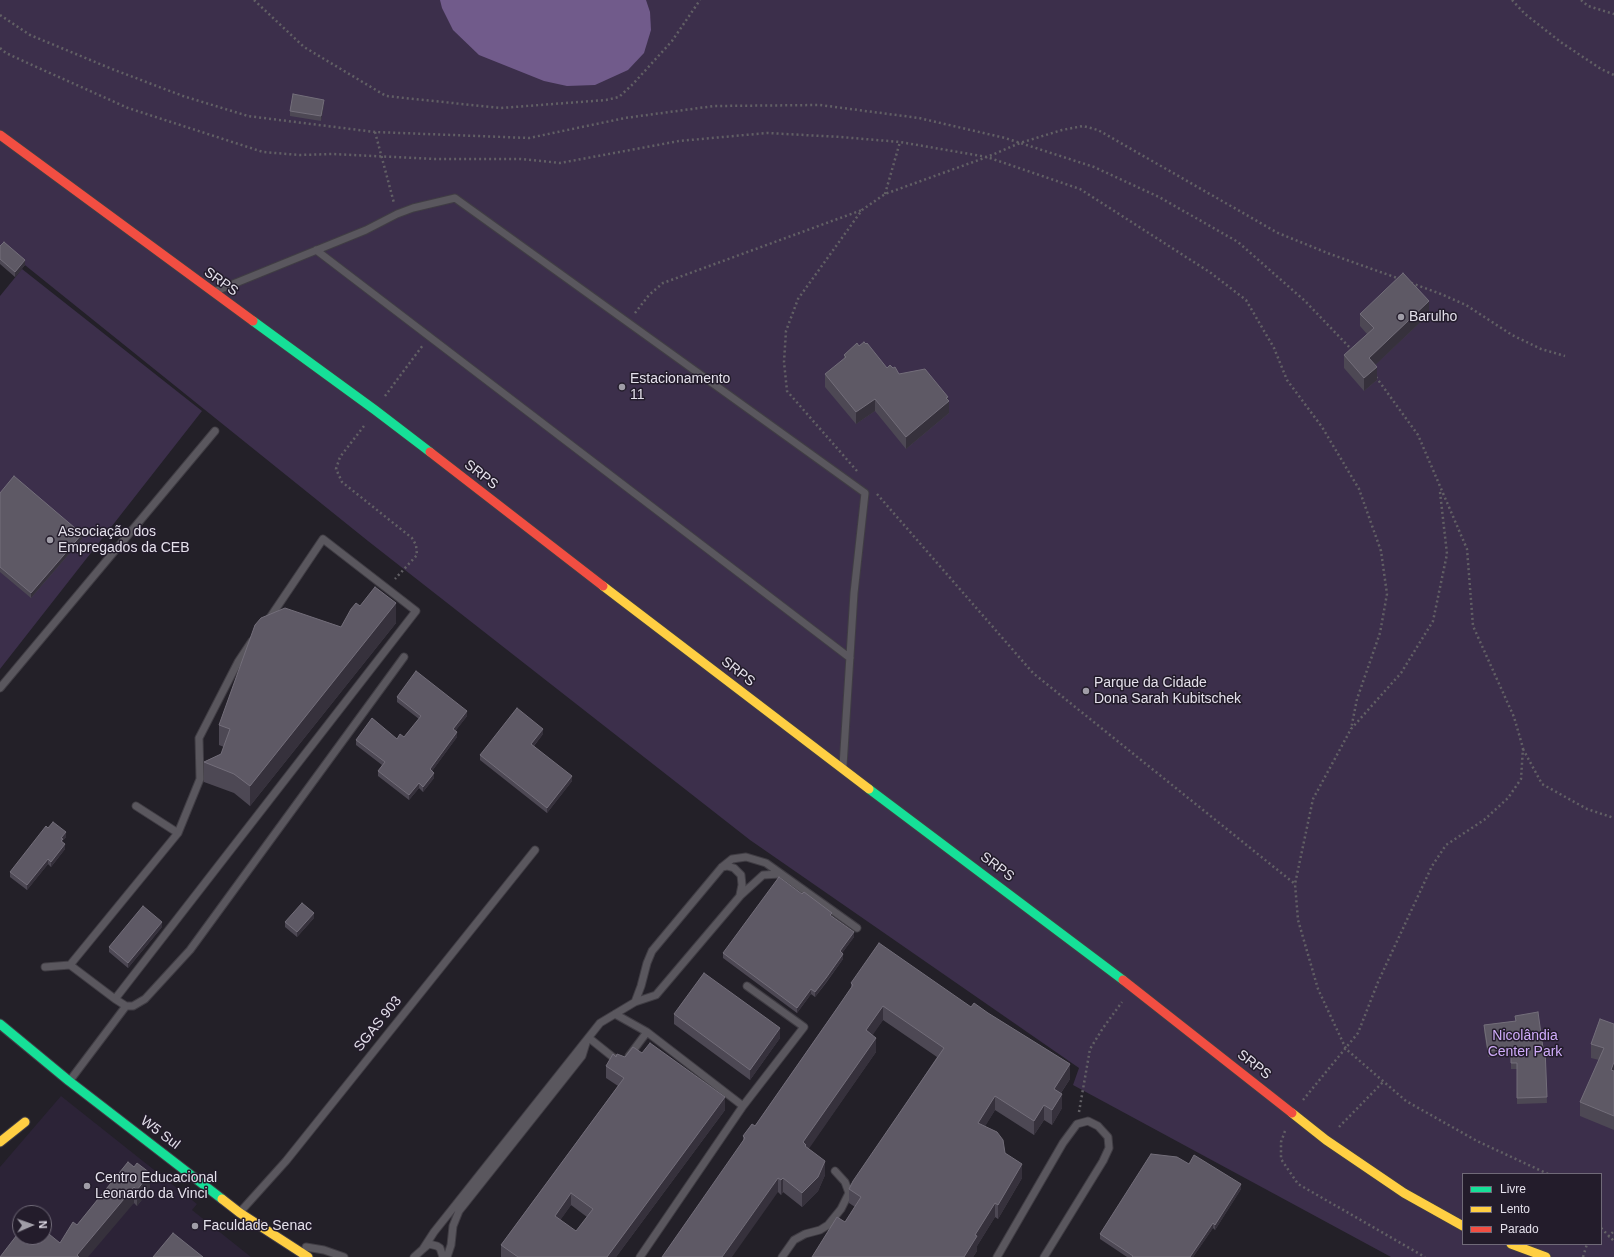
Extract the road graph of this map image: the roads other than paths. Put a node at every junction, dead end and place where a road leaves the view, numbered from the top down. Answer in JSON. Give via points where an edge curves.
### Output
{"nodes":[{"id":1,"x":0,"y":135,"type":"edge"},
{"id":2,"x":316,"y":250,"type":"junction"},
{"id":3,"x":212,"y":292,"type":"junction"},
{"id":4,"x":215,"y":431,"type":"dead end"},
{"id":5,"x":264,"y":627,"type":"edge"},
{"id":6,"x":255,"y":637,"type":"edge"},
{"id":7,"x":404,"y":657,"type":"dead end"},
{"id":8,"x":850,"y":658,"type":"junction"},
{"id":9,"x":0,"y":688,"type":"edge"},
{"id":10,"x":843,"y":770,"type":"junction"},
{"id":11,"x":136,"y":806,"type":"dead end"},
{"id":12,"x":178,"y":833,"type":"junction"},
{"id":13,"x":535,"y":850,"type":"dead end"},
{"id":14,"x":722,"y":867,"type":"junction"},
{"id":15,"x":780,"y":874,"type":"junction"},
{"id":16,"x":740,"y":896,"type":"junction"},
{"id":17,"x":857,"y":928,"type":"dead end"},
{"id":18,"x":70,"y":964,"type":"junction"},
{"id":19,"x":45,"y":967,"type":"dead end"},
{"id":20,"x":747,"y":986,"type":"dead end"},
{"id":21,"x":115,"y":999,"type":"junction"},
{"id":22,"x":635,"y":1002,"type":"junction"},
{"id":23,"x":126,"y":1006,"type":"junction"},
{"id":24,"x":615,"y":1014,"type":"junction"},
{"id":25,"x":0,"y":1024,"type":"edge"},
{"id":26,"x":647,"y":1032,"type":"junction"},
{"id":27,"x":588,"y":1040,"type":"junction"},
{"id":28,"x":69,"y":1081,"type":"junction"},
{"id":29,"x":743,"y":1106,"type":"junction"},
{"id":30,"x":25,"y":1122,"type":"dead end"},
{"id":31,"x":0,"y":1142,"type":"edge"},
{"id":32,"x":835,"y":1171,"type":"dead end"},
{"id":33,"x":240,"y":1213,"type":"junction"},
{"id":34,"x":1462,"y":1225,"type":"edge"},
{"id":35,"x":285,"y":1244,"type":"junction"},
{"id":36,"x":1514,"y":1245,"type":"edge"},
{"id":37,"x":423,"y":1249,"type":"junction"},
{"id":38,"x":308,"y":1257,"type":"edge"},
{"id":39,"x":344,"y":1257,"type":"edge"},
{"id":40,"x":414,"y":1257,"type":"edge"},
{"id":41,"x":443,"y":1257,"type":"edge"},
{"id":42,"x":447,"y":1257,"type":"edge"},
{"id":43,"x":640,"y":1257,"type":"edge"},
{"id":44,"x":782,"y":1257,"type":"edge"},
{"id":45,"x":997,"y":1257,"type":"edge"},
{"id":46,"x":1044,"y":1257,"type":"edge"},
{"id":47,"x":1546,"y":1257,"type":"edge"}],
"edges":[{"from":1,"to":3,"type":"main road","name":"SRPS"},
{"from":2,"to":3,"type":"lane"},
{"from":2,"to":8,"type":"lane"},
{"from":2,"to":8,"type":"lane","via":[[413,208],[455,198],[865,493],[858,541]]},
{"from":3,"to":10,"type":"main road","name":"SRPS","via":[[375,410]]},
{"from":4,"to":9,"type":"lane"},
{"from":5,"to":21,"type":"lane","via":[[323,539],[416,611]]},
{"from":6,"to":12,"type":"lane","via":[[238,662],[199,738],[200,779]]},
{"from":7,"to":23,"type":"lane","via":[[190,950],[145,998],[132,1006]]},
{"from":8,"to":10,"type":"lane"},
{"from":10,"to":34,"type":"main road","name":"SRPS","via":[[1133,987],[1326,1140],[1404,1193]]},
{"from":11,"to":12,"type":"lane"},
{"from":12,"to":18,"type":"lane"},
{"from":13,"to":33,"type":"lane","name":"SGAS 903","via":[[286,1161]]},
{"from":14,"to":15,"type":"lane","via":[[732,859],[746,857],[766,863]]},
{"from":14,"to":16,"type":"lane","via":[[734,868],[741,875]]},
{"from":14,"to":22,"type":"lane","via":[[652,952]]},
{"from":15,"to":16,"type":"lane","via":[[763,875]]},
{"from":15,"to":17,"type":"lane"},
{"from":16,"to":22,"type":"lane","via":[[656,995]]},
{"from":18,"to":19,"type":"lane"},
{"from":18,"to":21,"type":"lane"},
{"from":20,"to":29,"type":"lane","via":[[804,1027]]},
{"from":21,"to":23,"type":"lane"},
{"from":22,"to":24,"type":"lane"},
{"from":23,"to":28,"type":"lane"},
{"from":24,"to":26,"type":"lane"},
{"from":24,"to":27,"type":"lane","via":[[600,1023]]},
{"from":25,"to":28,"type":"main road","name":"W5 Sul"},
{"from":26,"to":27,"type":"lane","via":[[623,1065]]},
{"from":26,"to":29,"type":"lane"},
{"from":27,"to":37,"type":"lane"},
{"from":27,"to":42,"type":"lane","via":[[582,1056],[459,1211],[453,1226]]},
{"from":28,"to":33,"type":"main road","name":"W5 Sul"},
{"from":29,"to":43,"type":"lane"},
{"from":30,"to":31,"type":"main road"},
{"from":32,"to":44,"type":"lane","via":[[845,1182],[849,1193],[841,1209],[828,1225],[794,1240]]},
{"from":33,"to":35,"type":"main road","name":"W5 Sul"},
{"from":35,"to":38,"type":"main road","name":"W5 Sul"},
{"from":35,"to":39,"type":"lane","via":[[324,1250]]},
{"from":36,"to":47,"type":"main road"},
{"from":37,"to":40,"type":"lane"},
{"from":37,"to":41,"type":"lane","via":[[429,1244],[437,1246]]},
{"from":45,"to":46,"type":"lane","via":[[1063,1143],[1077,1124],[1088,1121],[1098,1126],[1108,1137],[1109,1148]]}]}
